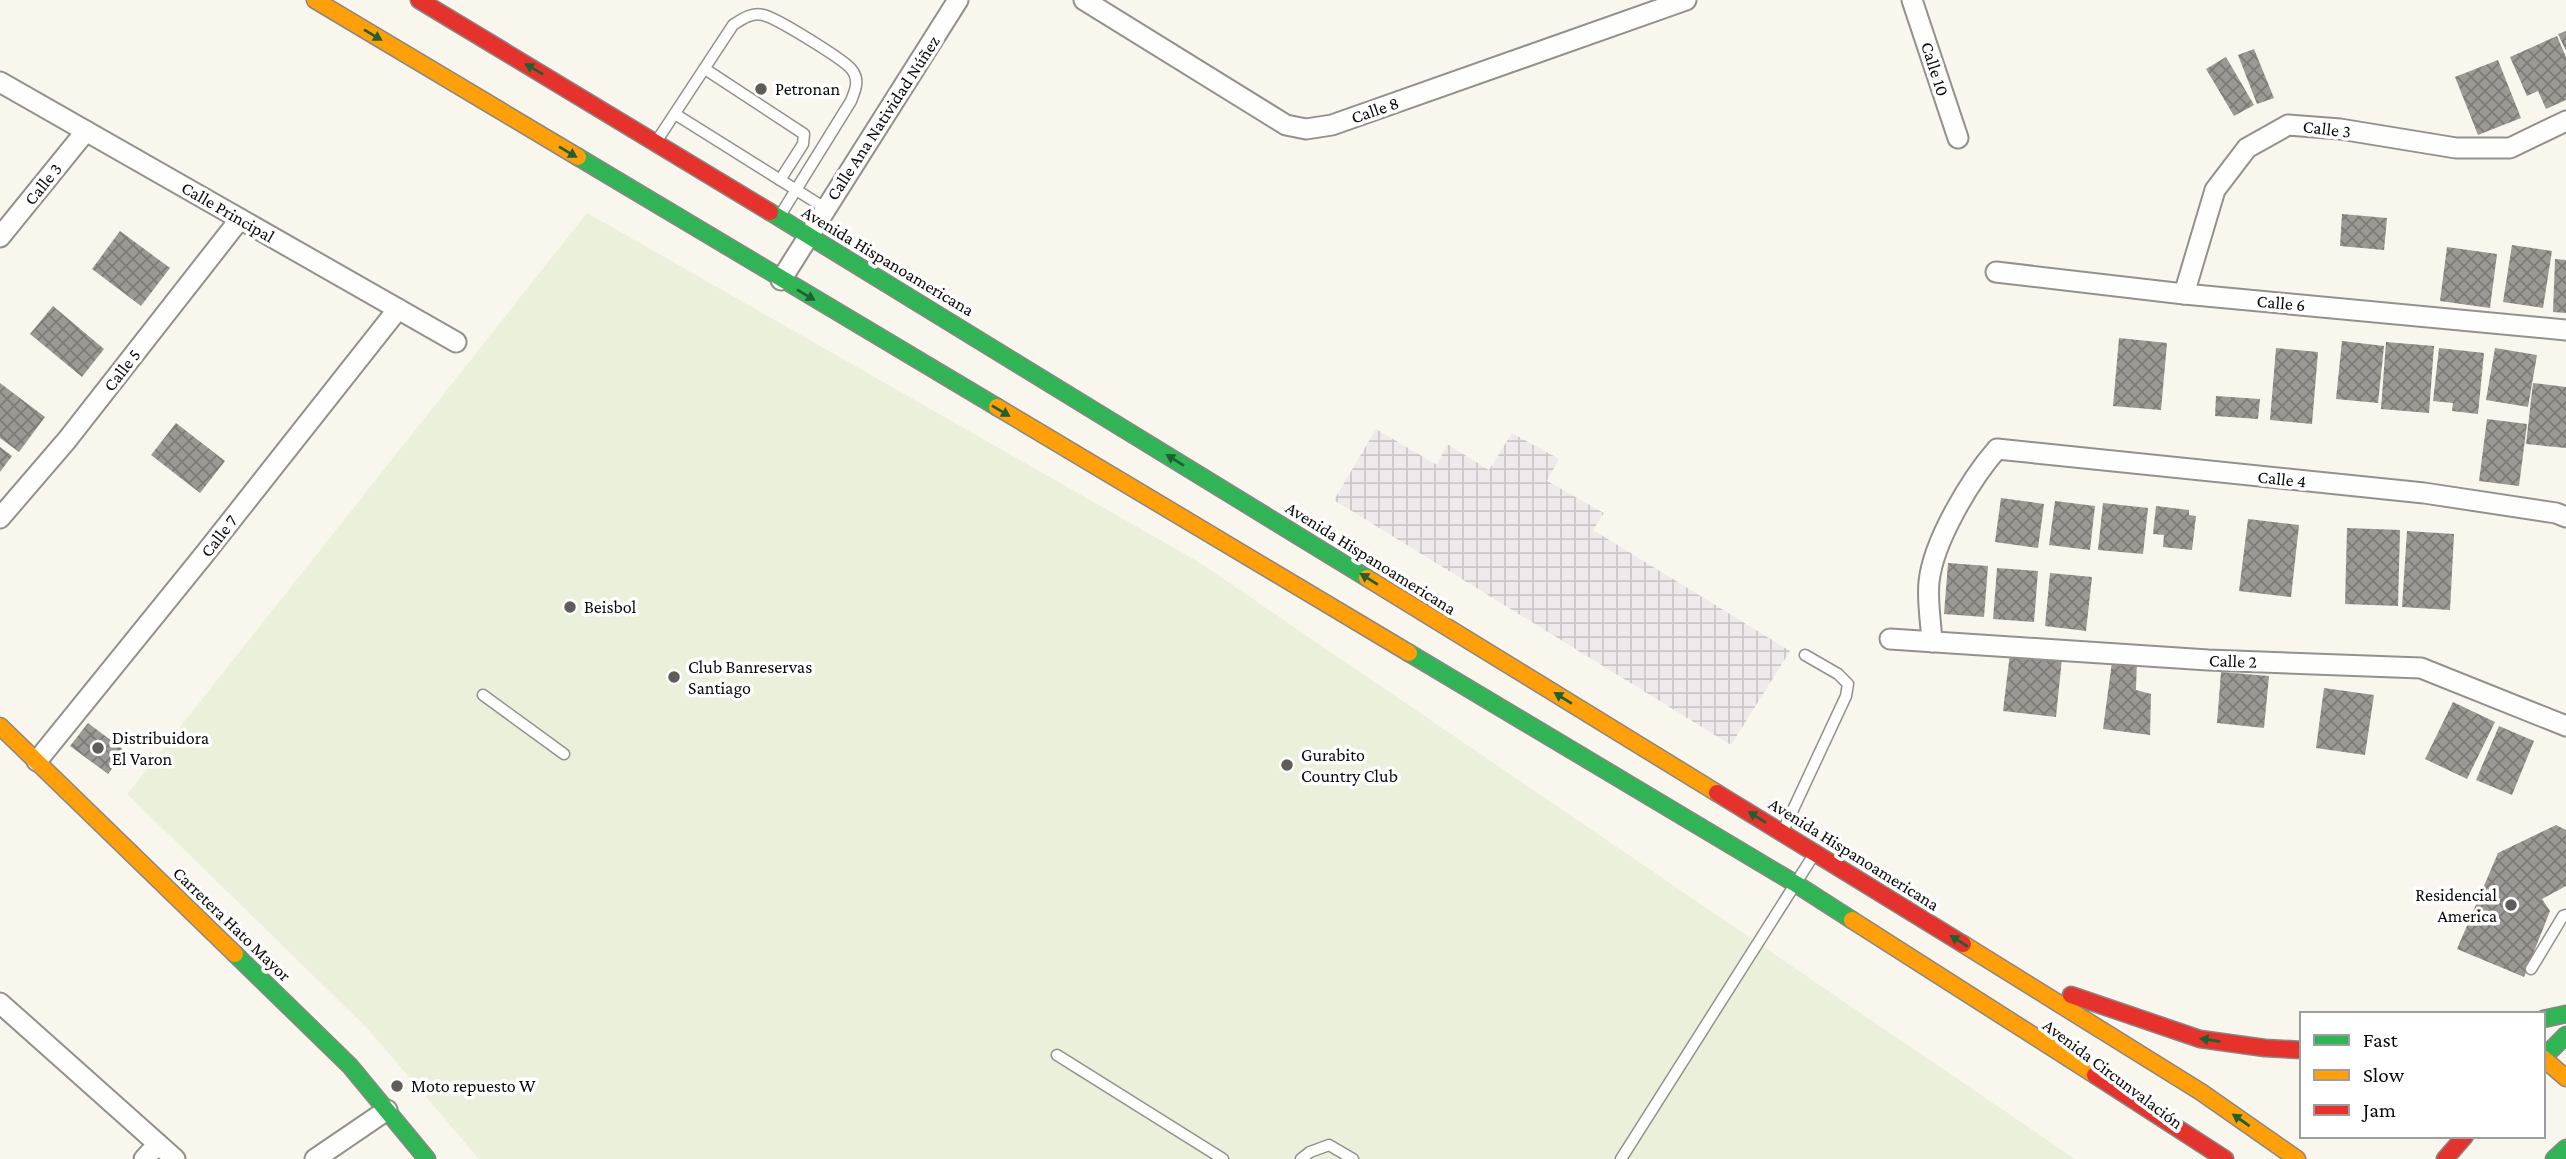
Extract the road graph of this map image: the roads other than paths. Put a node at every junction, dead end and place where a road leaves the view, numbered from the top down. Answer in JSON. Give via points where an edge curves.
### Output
{"nodes":[{"id":1,"x":315,"y":0,"type":"edge"},
{"id":2,"x":419,"y":0,"type":"edge"},
{"id":3,"x":958,"y":0,"type":"edge"},
{"id":4,"x":1084,"y":0,"type":"edge"},
{"id":5,"x":1686,"y":0,"type":"edge"},
{"id":6,"x":1912,"y":0,"type":"edge"},
{"id":7,"x":705,"y":69,"type":"junction"},
{"id":8,"x":0,"y":82,"type":"edge"},
{"id":9,"x":675,"y":114,"type":"junction"},
{"id":10,"x":2566,"y":121,"type":"edge"},
{"id":11,"x":86,"y":131,"type":"junction"},
{"id":12,"x":1958,"y":138,"type":"dead end"},
{"id":13,"x":656,"y":143,"type":"junction"},
{"id":14,"x":780,"y":180,"type":"junction"},
{"id":15,"x":796,"y":190,"type":"junction"},
{"id":16,"x":825,"y":208,"type":"junction"},
{"id":17,"x":779,"y":218,"type":"junction"},
{"id":18,"x":240,"y":219,"type":"junction"},
{"id":19,"x":808,"y":235,"type":"junction"},
{"id":20,"x":0,"y":237,"type":"edge"},
{"id":21,"x":1996,"y":272,"type":"dead end"},
{"id":22,"x":781,"y":280,"type":"junction"},
{"id":23,"x":2184,"y":294,"type":"junction"},
{"id":24,"x":398,"y":309,"type":"junction"},
{"id":25,"x":2566,"y":330,"type":"edge"},
{"id":26,"x":456,"y":342,"type":"dead end"},
{"id":27,"x":2566,"y":517,"type":"edge"},
{"id":28,"x":0,"y":518,"type":"edge"},
{"id":29,"x":1890,"y":639,"type":"dead end"},
{"id":30,"x":1932,"y":642,"type":"junction"},
{"id":31,"x":1805,"y":655,"type":"dead end"},
{"id":32,"x":483,"y":695,"type":"dead end"},
{"id":33,"x":2564,"y":722,"type":"edge"},
{"id":34,"x":0,"y":726,"type":"edge"},
{"id":35,"x":564,"y":754,"type":"dead end"},
{"id":36,"x":37,"y":761,"type":"junction"},
{"id":37,"x":1782,"y":832,"type":"junction"},
{"id":38,"x":1815,"y":853,"type":"junction"},
{"id":39,"x":1796,"y":884,"type":"junction"},
{"id":40,"x":2566,"y":915,"type":"edge"},
{"id":41,"x":2531,"y":969,"type":"dead end"},
{"id":42,"x":2017,"y":977,"type":"junction"},
{"id":43,"x":0,"y":1003,"type":"edge"},
{"id":44,"x":2566,"y":1014,"type":"edge"},
{"id":45,"x":2545,"y":1019,"type":"edge"},
{"id":46,"x":2009,"y":1020,"type":"junction"},
{"id":47,"x":2566,"y":1035,"type":"edge"},
{"id":48,"x":2300,"y":1050,"type":"edge"},
{"id":49,"x":1057,"y":1055,"type":"dead end"},
{"id":50,"x":2545,"y":1056,"type":"edge"},
{"id":51,"x":2545,"y":1060,"type":"edge"},
{"id":52,"x":2566,"y":1078,"type":"edge"},
{"id":53,"x":387,"y":1110,"type":"junction"},
{"id":54,"x":2463,"y":1138,"type":"edge"},
{"id":55,"x":158,"y":1144,"type":"junction"},
{"id":56,"x":2566,"y":1148,"type":"edge"},
{"id":57,"x":2183,"y":1151,"type":"dead end"},
{"id":58,"x":144,"y":1159,"type":"edge"},
{"id":59,"x":175,"y":1159,"type":"edge"},
{"id":60,"x":315,"y":1159,"type":"edge"},
{"id":61,"x":427,"y":1159,"type":"edge"},
{"id":62,"x":1223,"y":1159,"type":"edge"},
{"id":63,"x":1301,"y":1159,"type":"edge"},
{"id":64,"x":1353,"y":1159,"type":"edge"},
{"id":65,"x":1621,"y":1159,"type":"edge"},
{"id":66,"x":2225,"y":1159,"type":"edge"},
{"id":67,"x":2297,"y":1159,"type":"edge"},
{"id":68,"x":2445,"y":1159,"type":"edge"},
{"id":69,"x":2554,"y":1159,"type":"edge"}],
"edges":[{"from":1,"to":22,"type":"main road","one_way":true},
{"from":13,"to":2,"type":"main road","name":"Avenida Hispanoamericana","one_way":true},
{"from":3,"to":16,"type":"street","name":"Calle Ana Natividad Núñez"},
{"from":4,"to":5,"type":"street","name":"Calle 8","via":[[1286,125],[1306,130],[1332,125]]},
{"from":6,"to":12,"type":"street","name":"Calle 10"},
{"from":7,"to":9,"type":"lane"},
{"from":7,"to":14,"type":"lane","via":[[804,134],[805,141]]},
{"from":7,"to":15,"type":"lane","via":[[733,25],[744,17],[763,15],[852,70],[856,90],[851,101]]},
{"from":8,"to":11,"type":"street","name":"Calle Principal"},
{"from":9,"to":13,"type":"lane"},
{"from":9,"to":14,"type":"lane"},
{"from":10,"to":23,"type":"street","name":"Calle 3","via":[[2510,148],[2470,148],[2288,125],[2247,148],[2215,190]]},
{"from":11,"to":18,"type":"street","name":"Calle Principal"},
{"from":11,"to":20,"type":"street","name":"Calle 3"},
{"from":13,"to":17,"type":"main road","name":"Avenida Hispanoamericana"},
{"from":14,"to":15,"type":"lane"},
{"from":15,"to":16,"type":"lane"},
{"from":15,"to":17,"type":"lane"},
{"from":16,"to":19,"type":"street","name":"Calle Ana Natividad Núñez"},
{"from":17,"to":19,"type":"main road","name":"Avenida Hispanoamericana"},
{"from":18,"to":24,"type":"street","name":"Calle Principal"},
{"from":18,"to":28,"type":"street","name":"Calle 5"},
{"from":19,"to":22,"type":"street","name":"Calle Ana Natividad Núñez"},
{"from":37,"to":19,"type":"main road","name":"Avenida Hispanoamericana","one_way":true},
{"from":21,"to":23,"type":"street","name":"Calle 6"},
{"from":22,"to":39,"type":"main road","one_way":true},
{"from":23,"to":25,"type":"street","name":"Calle 6"},
{"from":24,"to":26,"type":"street","name":"Calle Principal"},
{"from":24,"to":36,"type":"street","name":"Calle 7"},
{"from":27,"to":30,"type":"street","name":"Calle 4","via":[[2424,493],[1997,449],[1976,474],[1936,548],[1928,583]]},
{"from":29,"to":30,"type":"street","name":"Calle 2"},
{"from":30,"to":33,"type":"street","name":"Calle 2","via":[[2421,668]]},
{"from":31,"to":37,"type":"lane","via":[[1838,674],[1847,684],[1846,696]]},
{"from":32,"to":35,"type":"lane"},
{"from":34,"to":36,"type":"main road","name":"Carretera Hato Mayor"},
{"from":36,"to":53,"type":"main road","name":"Carretera Hato Mayor","via":[[350,1066]]},
{"from":37,"to":38,"type":"main road","name":"Avenida Hispanoamericana"},
{"from":38,"to":39,"type":"lane"},
{"from":42,"to":38,"type":"main road","name":"Avenida Hispanoamericana","one_way":true},
{"from":39,"to":46,"type":"main road"},
{"from":39,"to":65,"type":"lane"},
{"from":40,"to":41,"type":"lane"},
{"from":48,"to":42,"type":"main road","one_way":true,"via":[[2200,1039]]},
{"from":67,"to":42,"type":"main road","name":"Avenida Hispanoamericana","one_way":true,"via":[[2201,1092]]},
{"from":43,"to":55,"type":"street"},
{"from":44,"to":45,"type":"main road"},
{"from":46,"to":57,"type":"main road","name":"Avenida Circunvalación"},
{"from":46,"to":66,"type":"main road"},
{"from":47,"to":50,"type":"main road"},
{"from":49,"to":62,"type":"lane"},
{"from":51,"to":52,"type":"main road"},
{"from":53,"to":60,"type":"street"},
{"from":53,"to":61,"type":"main road","name":"Carretera Hato Mayor"},
{"from":54,"to":68,"type":"main road"},
{"from":55,"to":58,"type":"street"},
{"from":55,"to":59,"type":"street"},
{"from":56,"to":69,"type":"main road"},
{"from":63,"to":64,"type":"lane","via":[[1329,1144]]}]}
